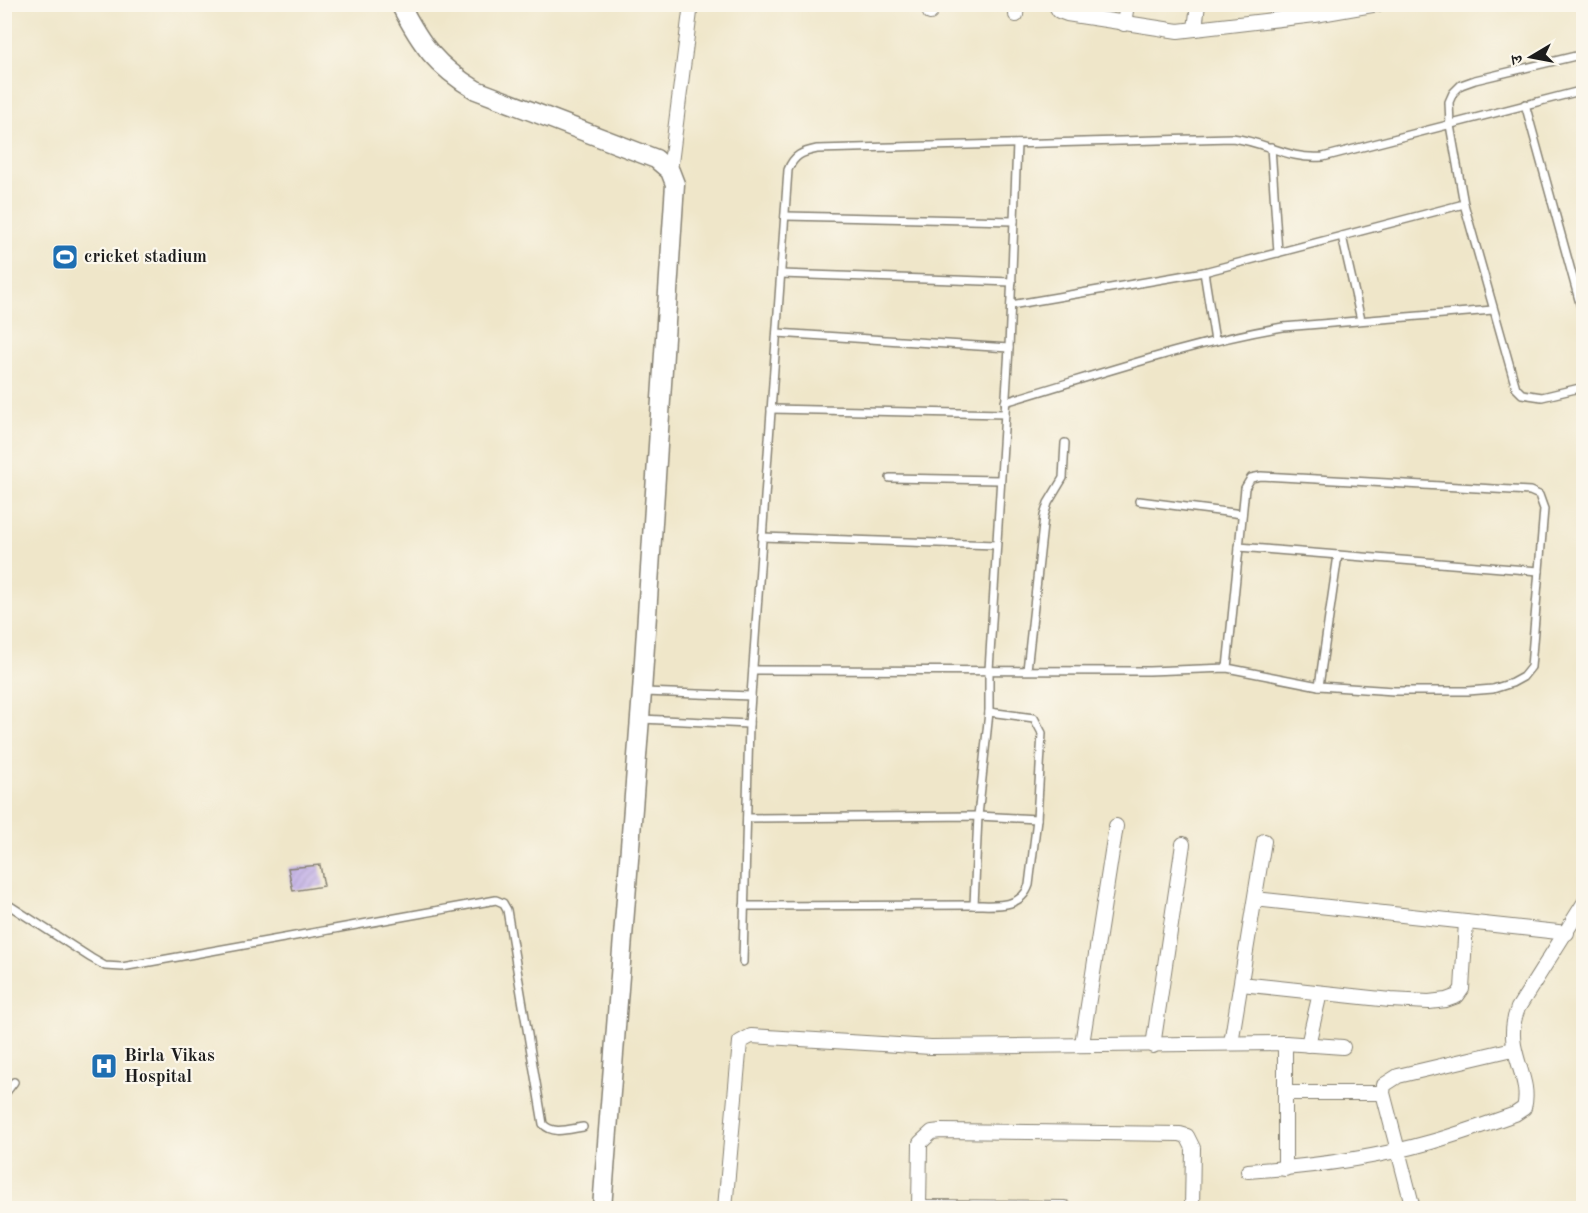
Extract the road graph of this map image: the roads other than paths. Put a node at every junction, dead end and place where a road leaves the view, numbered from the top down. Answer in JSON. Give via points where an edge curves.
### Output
{"nodes":[{"id":1,"x":400,"y":4,"type":"edge"},
{"id":2,"x":691,"y":4,"type":"edge"},
{"id":3,"x":1055,"y":4,"type":"edge"},
{"id":4,"x":1127,"y":4,"type":"edge"},
{"id":5,"x":1198,"y":4,"type":"edge"},
{"id":6,"x":1378,"y":4,"type":"edge"},
{"id":7,"x":1317,"y":10,"type":"edge"},
{"id":8,"x":1124,"y":24,"type":"junction"},
{"id":9,"x":1195,"y":29,"type":"junction"},
{"id":10,"x":1584,"y":54,"type":"edge"},
{"id":11,"x":1584,"y":90,"type":"edge"},
{"id":12,"x":1525,"y":104,"type":"junction"},
{"id":13,"x":1450,"y":125,"type":"junction"},
{"id":14,"x":1017,"y":144,"type":"junction"},
{"id":15,"x":1271,"y":147,"type":"junction"},
{"id":16,"x":670,"y":171,"type":"junction"},
{"id":17,"x":1464,"y":204,"type":"junction"},
{"id":18,"x":785,"y":216,"type":"junction"},
{"id":19,"x":1014,"y":221,"type":"junction"},
{"id":20,"x":1342,"y":236,"type":"junction"},
{"id":21,"x":1278,"y":253,"type":"junction"},
{"id":22,"x":1204,"y":273,"type":"junction"},
{"id":23,"x":781,"y":274,"type":"junction"},
{"id":24,"x":1012,"y":282,"type":"junction"},
{"id":25,"x":1011,"y":305,"type":"junction"},
{"id":26,"x":1493,"y":310,"type":"junction"},
{"id":27,"x":1584,"y":318,"type":"edge"},
{"id":28,"x":1361,"y":320,"type":"junction"},
{"id":29,"x":777,"y":333,"type":"junction"},
{"id":30,"x":1215,"y":340,"type":"junction"},
{"id":31,"x":1009,"y":348,"type":"junction"},
{"id":32,"x":1584,"y":387,"type":"edge"},
{"id":33,"x":1005,"y":402,"type":"junction"},
{"id":34,"x":771,"y":409,"type":"junction"},
{"id":35,"x":1005,"y":414,"type":"junction"},
{"id":36,"x":1065,"y":443,"type":"dead end"},
{"id":37,"x":890,"y":478,"type":"dead end"},
{"id":38,"x":1000,"y":480,"type":"junction"},
{"id":39,"x":1139,"y":501,"type":"dead end"},
{"id":40,"x":1242,"y":514,"type":"junction"},
{"id":41,"x":762,"y":537,"type":"junction"},
{"id":42,"x":996,"y":544,"type":"junction"},
{"id":43,"x":1239,"y":547,"type":"junction"},
{"id":44,"x":1338,"y":555,"type":"junction"},
{"id":45,"x":1539,"y":571,"type":"junction"},
{"id":46,"x":1227,"y":668,"type":"junction"},
{"id":47,"x":988,"y":669,"type":"junction"},
{"id":48,"x":753,"y":670,"type":"junction"},
{"id":49,"x":1027,"y":670,"type":"junction"},
{"id":50,"x":1319,"y":686,"type":"junction"},
{"id":51,"x":642,"y":692,"type":"junction"},
{"id":52,"x":752,"y":696,"type":"junction"},
{"id":53,"x":989,"y":712,"type":"junction"},
{"id":54,"x":640,"y":719,"type":"junction"},
{"id":55,"x":749,"y":724,"type":"junction"},
{"id":56,"x":978,"y":816,"type":"junction"},
{"id":57,"x":747,"y":818,"type":"junction"},
{"id":58,"x":1037,"y":819,"type":"junction"},
{"id":59,"x":1116,"y":826,"type":"dead end"},
{"id":60,"x":1264,"y":841,"type":"dead end"},
{"id":61,"x":1183,"y":844,"type":"dead end"},
{"id":62,"x":1255,"y":899,"type":"junction"},
{"id":63,"x":4,"y":902,"type":"edge"},
{"id":64,"x":1584,"y":903,"type":"edge"},
{"id":65,"x":974,"y":905,"type":"junction"},
{"id":66,"x":744,"y":906,"type":"junction"},
{"id":67,"x":1466,"y":922,"type":"junction"},
{"id":68,"x":1567,"y":933,"type":"junction"},
{"id":69,"x":743,"y":962,"type":"dead end"},
{"id":70,"x":1241,"y":984,"type":"junction"},
{"id":71,"x":1320,"y":993,"type":"junction"},
{"id":72,"x":1285,"y":1043,"type":"junction"},
{"id":73,"x":1082,"y":1044,"type":"junction"},
{"id":74,"x":1231,"y":1044,"type":"junction"},
{"id":75,"x":1308,"y":1045,"type":"junction"},
{"id":76,"x":1153,"y":1046,"type":"junction"},
{"id":77,"x":1343,"y":1047,"type":"dead end"},
{"id":78,"x":1513,"y":1049,"type":"junction"},
{"id":79,"x":14,"y":1082,"type":"dead end"},
{"id":80,"x":1285,"y":1093,"type":"junction"},
{"id":81,"x":1383,"y":1094,"type":"junction"},
{"id":82,"x":4,"y":1095,"type":"edge"},
{"id":83,"x":583,"y":1127,"type":"dead end"},
{"id":84,"x":1396,"y":1150,"type":"junction"},
{"id":85,"x":1285,"y":1169,"type":"junction"},
{"id":86,"x":1248,"y":1172,"type":"dead end"},
{"id":87,"x":920,"y":1208,"type":"edge"},
{"id":88,"x":602,"y":1209,"type":"edge"},
{"id":89,"x":725,"y":1209,"type":"edge"},
{"id":90,"x":1065,"y":1209,"type":"edge"},
{"id":91,"x":1192,"y":1209,"type":"edge"},
{"id":92,"x":1413,"y":1209,"type":"edge"}],
"edges":[{"from":1,"to":16,"type":"street","via":[[418,40],[450,75],[476,90],[656,159]]},
{"from":2,"to":16,"type":"street"},
{"from":3,"to":8,"type":"street","via":[[1067,14]]},
{"from":4,"to":8,"type":"street"},
{"from":5,"to":9,"type":"street"},
{"from":6,"to":7,"type":"street"},
{"from":7,"to":9,"type":"street"},
{"from":8,"to":9,"type":"street","via":[[1178,31]]},
{"from":10,"to":13,"type":"lane","via":[[1461,85],[1449,102]]},
{"from":11,"to":12,"type":"lane"},
{"from":12,"to":13,"type":"lane"},
{"from":12,"to":27,"type":"lane"},
{"from":13,"to":15,"type":"lane","via":[[1323,157],[1292,156]]},
{"from":13,"to":17,"type":"lane"},
{"from":14,"to":15,"type":"lane","via":[[1232,138],[1255,140]]},
{"from":14,"to":18,"type":"lane","via":[[803,152],[793,158],[788,170]]},
{"from":14,"to":19,"type":"lane"},
{"from":15,"to":21,"type":"lane"},
{"from":16,"to":51,"type":"street","via":[[675,184]]},
{"from":17,"to":20,"type":"lane"},
{"from":17,"to":26,"type":"lane"},
{"from":18,"to":19,"type":"lane"},
{"from":18,"to":23,"type":"lane"},
{"from":19,"to":24,"type":"lane"},
{"from":20,"to":21,"type":"lane"},
{"from":20,"to":28,"type":"lane"},
{"from":21,"to":22,"type":"lane"},
{"from":22,"to":25,"type":"lane"},
{"from":22,"to":30,"type":"lane"},
{"from":23,"to":24,"type":"lane"},
{"from":23,"to":29,"type":"lane"},
{"from":24,"to":25,"type":"lane"},
{"from":25,"to":31,"type":"lane"},
{"from":26,"to":28,"type":"lane"},
{"from":26,"to":32,"type":"lane","via":[[1516,388],[1522,394],[1542,397]]},
{"from":28,"to":30,"type":"lane","via":[[1283,327]]},
{"from":29,"to":31,"type":"lane"},
{"from":29,"to":34,"type":"lane"},
{"from":30,"to":33,"type":"lane"},
{"from":31,"to":33,"type":"lane"},
{"from":33,"to":35,"type":"lane"},
{"from":34,"to":35,"type":"lane"},
{"from":34,"to":41,"type":"lane"},
{"from":35,"to":38,"type":"lane"},
{"from":36,"to":49,"type":"lane","via":[[1062,478],[1044,516]]},
{"from":37,"to":38,"type":"lane"},
{"from":38,"to":42,"type":"lane"},
{"from":39,"to":40,"type":"lane"},
{"from":40,"to":43,"type":"lane"},
{"from":40,"to":45,"type":"lane","via":[[1245,488],[1251,478],[1261,476],[1530,491],[1539,495],[1544,509]]},
{"from":41,"to":42,"type":"lane"},
{"from":41,"to":48,"type":"lane"},
{"from":42,"to":47,"type":"lane"},
{"from":43,"to":44,"type":"lane"},
{"from":43,"to":46,"type":"lane"},
{"from":44,"to":45,"type":"lane"},
{"from":44,"to":50,"type":"lane"},
{"from":45,"to":50,"type":"lane","via":[[1531,667],[1512,683],[1468,691]]},
{"from":46,"to":49,"type":"lane"},
{"from":46,"to":50,"type":"lane"},
{"from":47,"to":48,"type":"lane"},
{"from":47,"to":49,"type":"lane"},
{"from":47,"to":53,"type":"lane"},
{"from":48,"to":52,"type":"lane"},
{"from":51,"to":52,"type":"lane"},
{"from":51,"to":54,"type":"street"},
{"from":52,"to":55,"type":"lane"},
{"from":53,"to":56,"type":"lane"},
{"from":53,"to":58,"type":"lane","via":[[1034,718],[1039,724],[1042,734]]},
{"from":54,"to":55,"type":"lane"},
{"from":54,"to":88,"type":"street"},
{"from":55,"to":57,"type":"lane"},
{"from":56,"to":57,"type":"lane"},
{"from":56,"to":58,"type":"lane"},
{"from":56,"to":65,"type":"lane"},
{"from":57,"to":66,"type":"lane"},
{"from":58,"to":65,"type":"lane","via":[[1026,894],[1007,904]]},
{"from":59,"to":73,"type":"street"},
{"from":60,"to":62,"type":"street"},
{"from":61,"to":76,"type":"street"},
{"from":62,"to":67,"type":"street"},
{"from":62,"to":70,"type":"street"},
{"from":63,"to":83,"type":"lane","via":[[105,966],[122,967],[496,900],[507,910],[543,1124],[555,1131]]},
{"from":64,"to":68,"type":"street"},
{"from":65,"to":66,"type":"lane"},
{"from":66,"to":69,"type":"lane"},
{"from":67,"to":68,"type":"street"},
{"from":67,"to":71,"type":"street","via":[[1464,978],[1457,996],[1429,1002]]},
{"from":68,"to":78,"type":"street","via":[[1518,1008],[1512,1022]]},
{"from":70,"to":71,"type":"street"},
{"from":70,"to":74,"type":"street"},
{"from":71,"to":75,"type":"street"},
{"from":72,"to":74,"type":"street"},
{"from":72,"to":75,"type":"street"},
{"from":72,"to":80,"type":"street"},
{"from":73,"to":76,"type":"street"},
{"from":73,"to":89,"type":"street","via":[[930,1047],[751,1036],[740,1042]]},
{"from":74,"to":76,"type":"street"},
{"from":75,"to":77,"type":"street"},
{"from":78,"to":81,"type":"street","via":[[1398,1076],[1384,1085]]},
{"from":78,"to":84,"type":"street","via":[[1527,1099],[1524,1108],[1440,1139]]},
{"from":79,"to":82,"type":"lane"},
{"from":80,"to":81,"type":"street"},
{"from":80,"to":85,"type":"street"},
{"from":81,"to":84,"type":"street"},
{"from":84,"to":85,"type":"street"},
{"from":84,"to":92,"type":"street"},
{"from":85,"to":86,"type":"street"},
{"from":87,"to":90,"type":"street"},
{"from":87,"to":91,"type":"street","via":[[920,1143],[932,1132],[965,1132],[1187,1136],[1193,1148]]}]}
